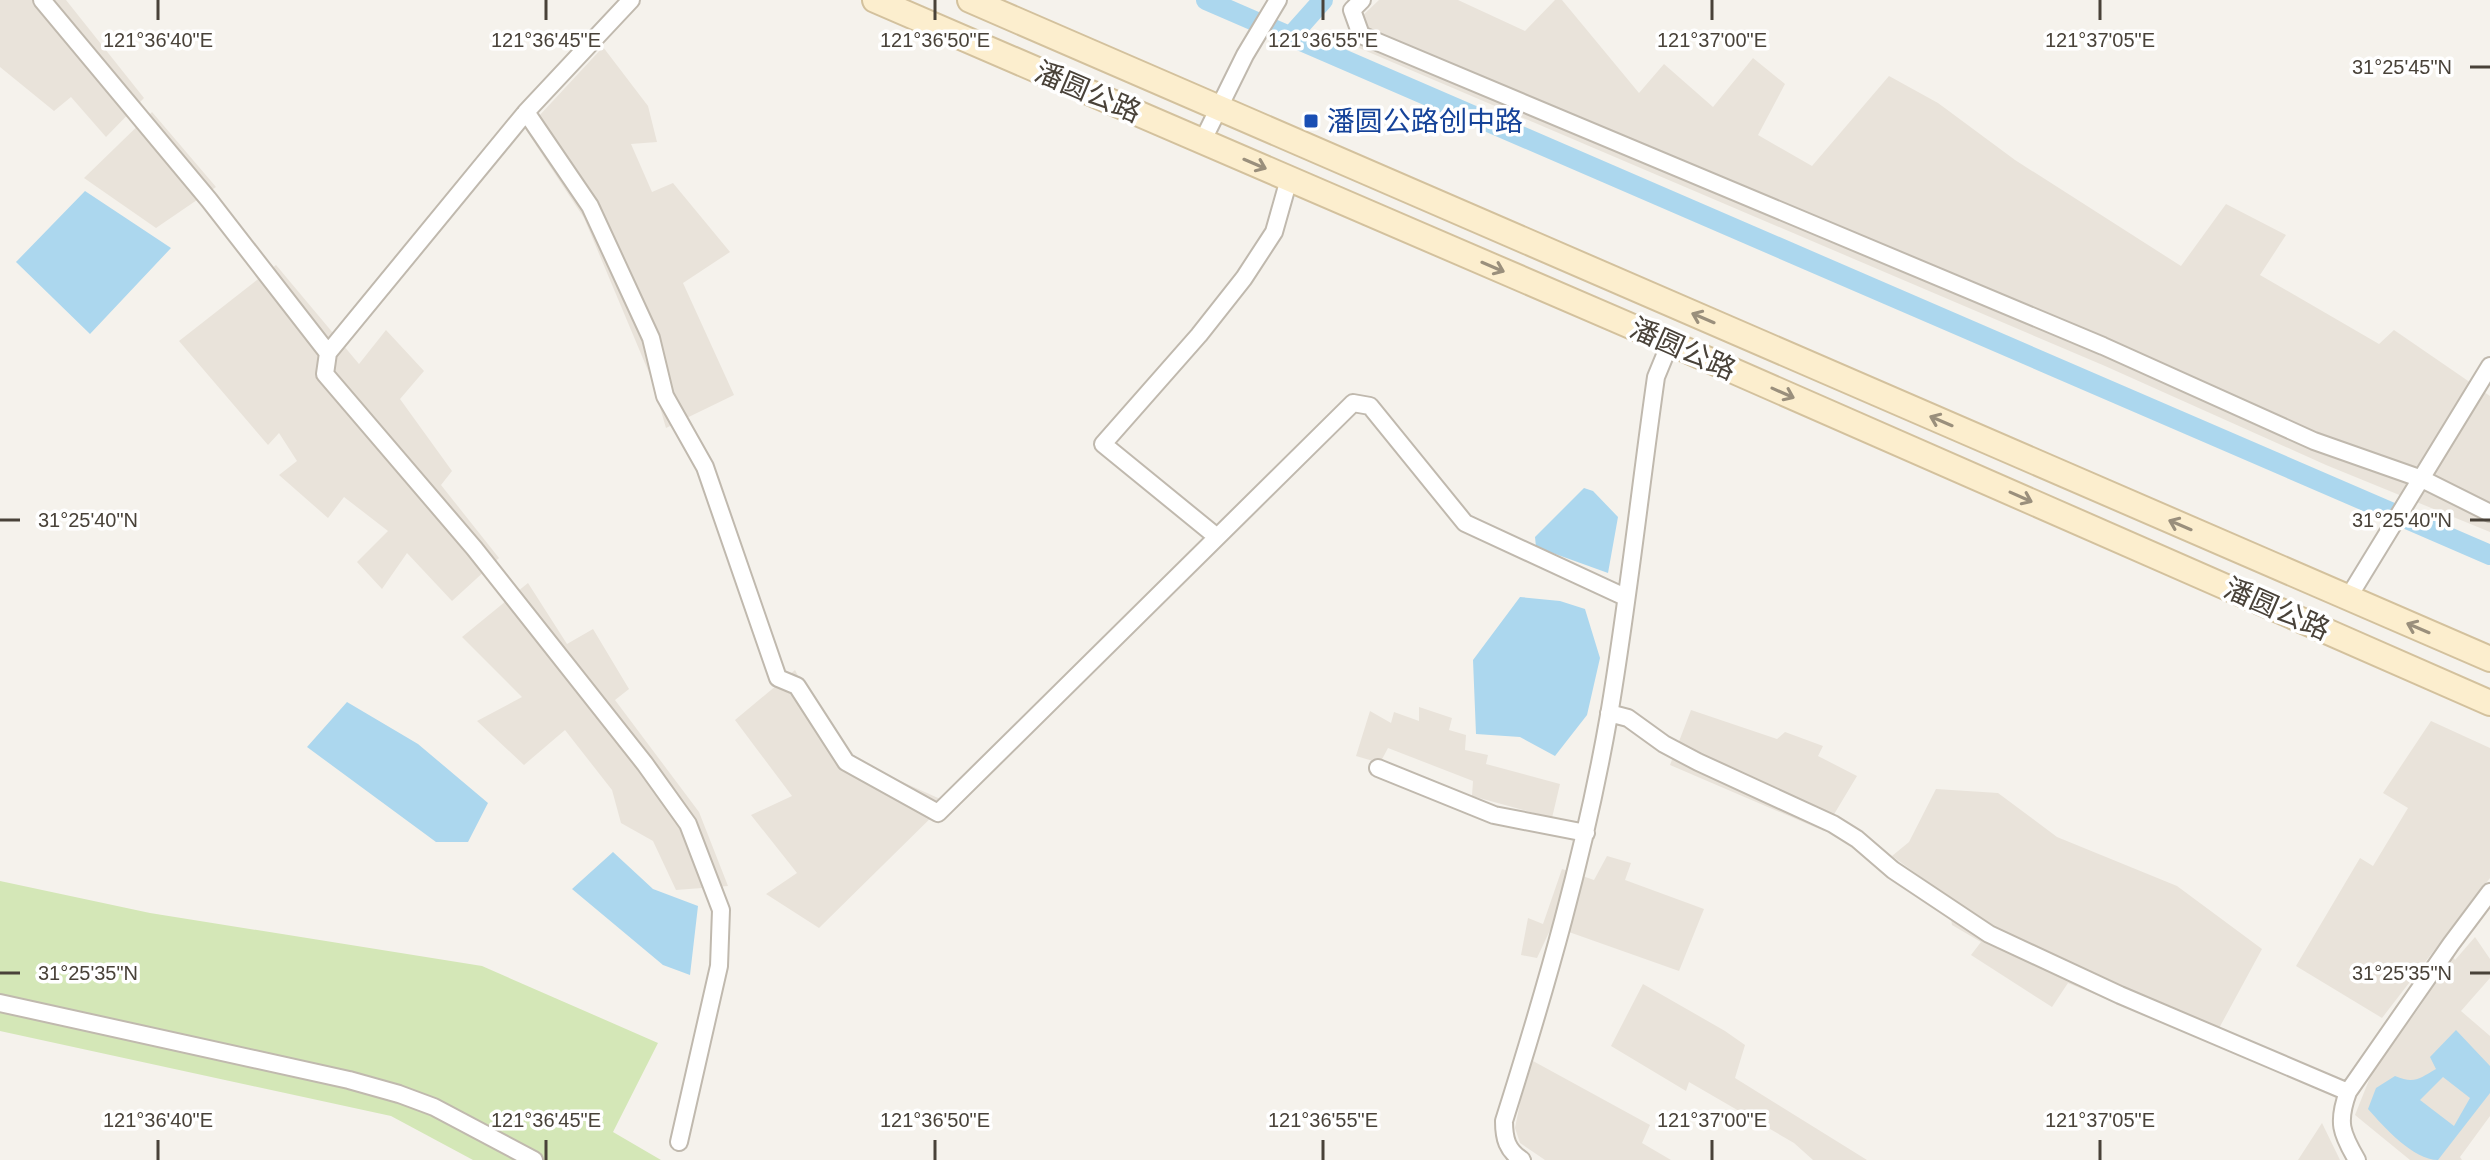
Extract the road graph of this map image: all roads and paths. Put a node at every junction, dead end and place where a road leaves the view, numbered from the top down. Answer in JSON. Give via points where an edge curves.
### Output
{"nodes":[{"id":1,"x":42,"y":0,"type":"edge"},
{"id":2,"x":631,"y":0,"type":"edge"},
{"id":3,"x":875,"y":0,"type":"edge"},
{"id":4,"x":970,"y":0,"type":"edge"},
{"id":5,"x":1278,"y":0,"type":"edge"},
{"id":6,"x":1362,"y":0,"type":"edge"},
{"id":7,"x":1218,"y":108,"type":"junction"},
{"id":8,"x":526,"y":112,"type":"junction"},
{"id":9,"x":1202,"y":142,"type":"junction"},
{"id":10,"x":1289,"y":179,"type":"junction"},
{"id":11,"x":1670,"y":343,"type":"junction"},
{"id":12,"x":328,"y":353,"type":"junction"},
{"id":13,"x":2490,"y":366,"type":"edge"},
{"id":14,"x":2419,"y":483,"type":"junction"},
{"id":15,"x":2490,"y":513,"type":"edge"},
{"id":16,"x":1217,"y":537,"type":"junction"},
{"id":17,"x":1625,"y":597,"type":"junction"},
{"id":18,"x":2348,"y":598,"type":"junction"},
{"id":19,"x":2490,"y":659,"type":"edge"},
{"id":20,"x":2490,"y":703,"type":"edge"},
{"id":21,"x":1609,"y":713,"type":"junction"},
{"id":22,"x":1378,"y":768,"type":"dead end"},
{"id":23,"x":1586,"y":833,"type":"junction"},
{"id":24,"x":2490,"y":892,"type":"edge"},
{"id":25,"x":0,"y":1003,"type":"edge"},
{"id":26,"x":2348,"y":1092,"type":"junction"},
{"id":27,"x":679,"y":1142,"type":"dead end"},
{"id":28,"x":534,"y":1160,"type":"edge"},
{"id":29,"x":1522,"y":1160,"type":"edge"},
{"id":30,"x":2357,"y":1160,"type":"edge"}],
"edges":[{"from":1,"to":12,"type":"street"},
{"from":2,"to":8,"type":"street"},
{"from":3,"to":9,"type":"main road","name":"潘圆公路"},
{"from":4,"to":7,"type":"main road","name":"潘圆公路"},
{"from":5,"to":7,"type":"street"},
{"from":6,"to":14,"type":"street","via":[[1352,10],[1361,35]]},
{"from":7,"to":9,"type":"street"},
{"from":18,"to":7,"type":"main road","name":"潘圆公路","one_way":true},
{"from":8,"to":12,"type":"street"},
{"from":8,"to":16,"type":"street","via":[[590,206],[651,338],[665,396],[705,467],[778,678],[797,686],[846,762],[938,813]]},
{"from":9,"to":10,"type":"main road","name":"潘圆公路","one_way":true},
{"from":10,"to":11,"type":"main road","name":"潘圆公路","one_way":true},
{"from":10,"to":16,"type":"street","via":[[1274,232],[1244,278],[1103,444]]},
{"from":11,"to":17,"type":"street","via":[[1656,377]]},
{"from":11,"to":20,"type":"main road","name":"潘圆公路","one_way":true},
{"from":12,"to":27,"type":"street","via":[[325,374],[474,548],[688,824],[721,910],[719,966]]},
{"from":13,"to":14,"type":"street"},
{"from":14,"to":15,"type":"street"},
{"from":14,"to":18,"type":"street"},
{"from":16,"to":17,"type":"street","via":[[1353,403],[1370,406],[1465,523]]},
{"from":17,"to":21,"type":"street"},
{"from":19,"to":18,"type":"main road","name":"潘圆公路","one_way":true},
{"from":21,"to":23,"type":"street"},
{"from":21,"to":26,"type":"street","via":[[1628,718],[1698,762],[1833,824],[1989,934]]},
{"from":22,"to":23,"type":"street","via":[[1494,815]]},
{"from":23,"to":29,"type":"street","via":[[1504,1121],[1504,1139]]},
{"from":24,"to":26,"type":"street"},
{"from":25,"to":28,"type":"street","via":[[399,1094]]},
{"from":26,"to":30,"type":"street","via":[[2341,1113],[2343,1135]]}]}
